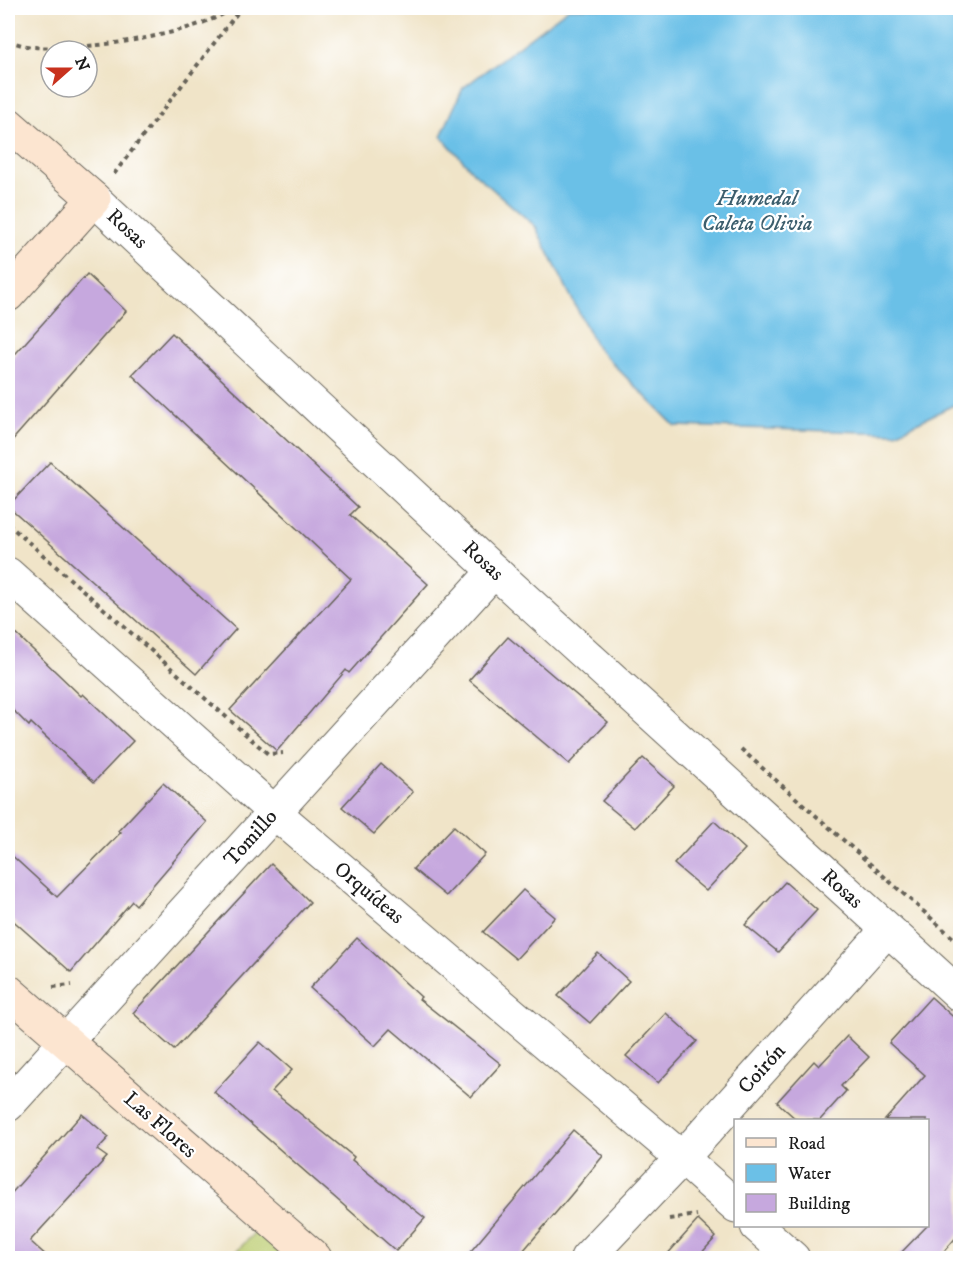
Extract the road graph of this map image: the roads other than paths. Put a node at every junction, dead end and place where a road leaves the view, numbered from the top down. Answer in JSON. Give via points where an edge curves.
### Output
{"nodes":[{"id":1,"x":8,"y":124,"type":"edge"},
{"id":2,"x":94,"y":199,"type":"junction"},
{"id":3,"x":8,"y":295,"type":"edge"},
{"id":4,"x":494,"y":571,"type":"junction"},
{"id":5,"x":8,"y":574,"type":"edge"},
{"id":6,"x":274,"y":812,"type":"junction"},
{"id":7,"x":887,"y":930,"type":"junction"},
{"id":8,"x":8,"y":991,"type":"edge"},
{"id":9,"x":960,"y":995,"type":"edge"},
{"id":10,"x":64,"y":1043,"type":"junction"},
{"id":11,"x":8,"y":1105,"type":"edge"},
{"id":12,"x":682,"y":1158,"type":"junction"},
{"id":13,"x":734,"y":1205,"type":"edge"},
{"id":14,"x":758,"y":1227,"type":"edge"},
{"id":15,"x":315,"y":1258,"type":"edge"},
{"id":16,"x":587,"y":1258,"type":"edge"},
{"id":17,"x":793,"y":1258,"type":"edge"}],
"edges":[{"from":1,"to":2,"type":"street","name":"Rosas"},
{"from":2,"to":3,"type":"street"},
{"from":2,"to":4,"type":"street","name":"Rosas"},
{"from":4,"to":6,"type":"street","name":"Tomillo"},
{"from":4,"to":7,"type":"street","name":"Rosas"},
{"from":5,"to":6,"type":"street","name":"Orquídeas"},
{"from":6,"to":10,"type":"street","name":"Tomillo"},
{"from":6,"to":12,"type":"street","name":"Orquídeas"},
{"from":7,"to":9,"type":"street","name":"Rosas"},
{"from":7,"to":12,"type":"street","name":"Coirón"},
{"from":8,"to":10,"type":"street","name":"Las Flores"},
{"from":10,"to":11,"type":"street","name":"Tomillo"},
{"from":10,"to":15,"type":"street","name":"Las Flores"},
{"from":12,"to":13,"type":"street","name":"Orquídeas"},
{"from":12,"to":16,"type":"street","name":"Coirón"},
{"from":14,"to":17,"type":"street"}]}
